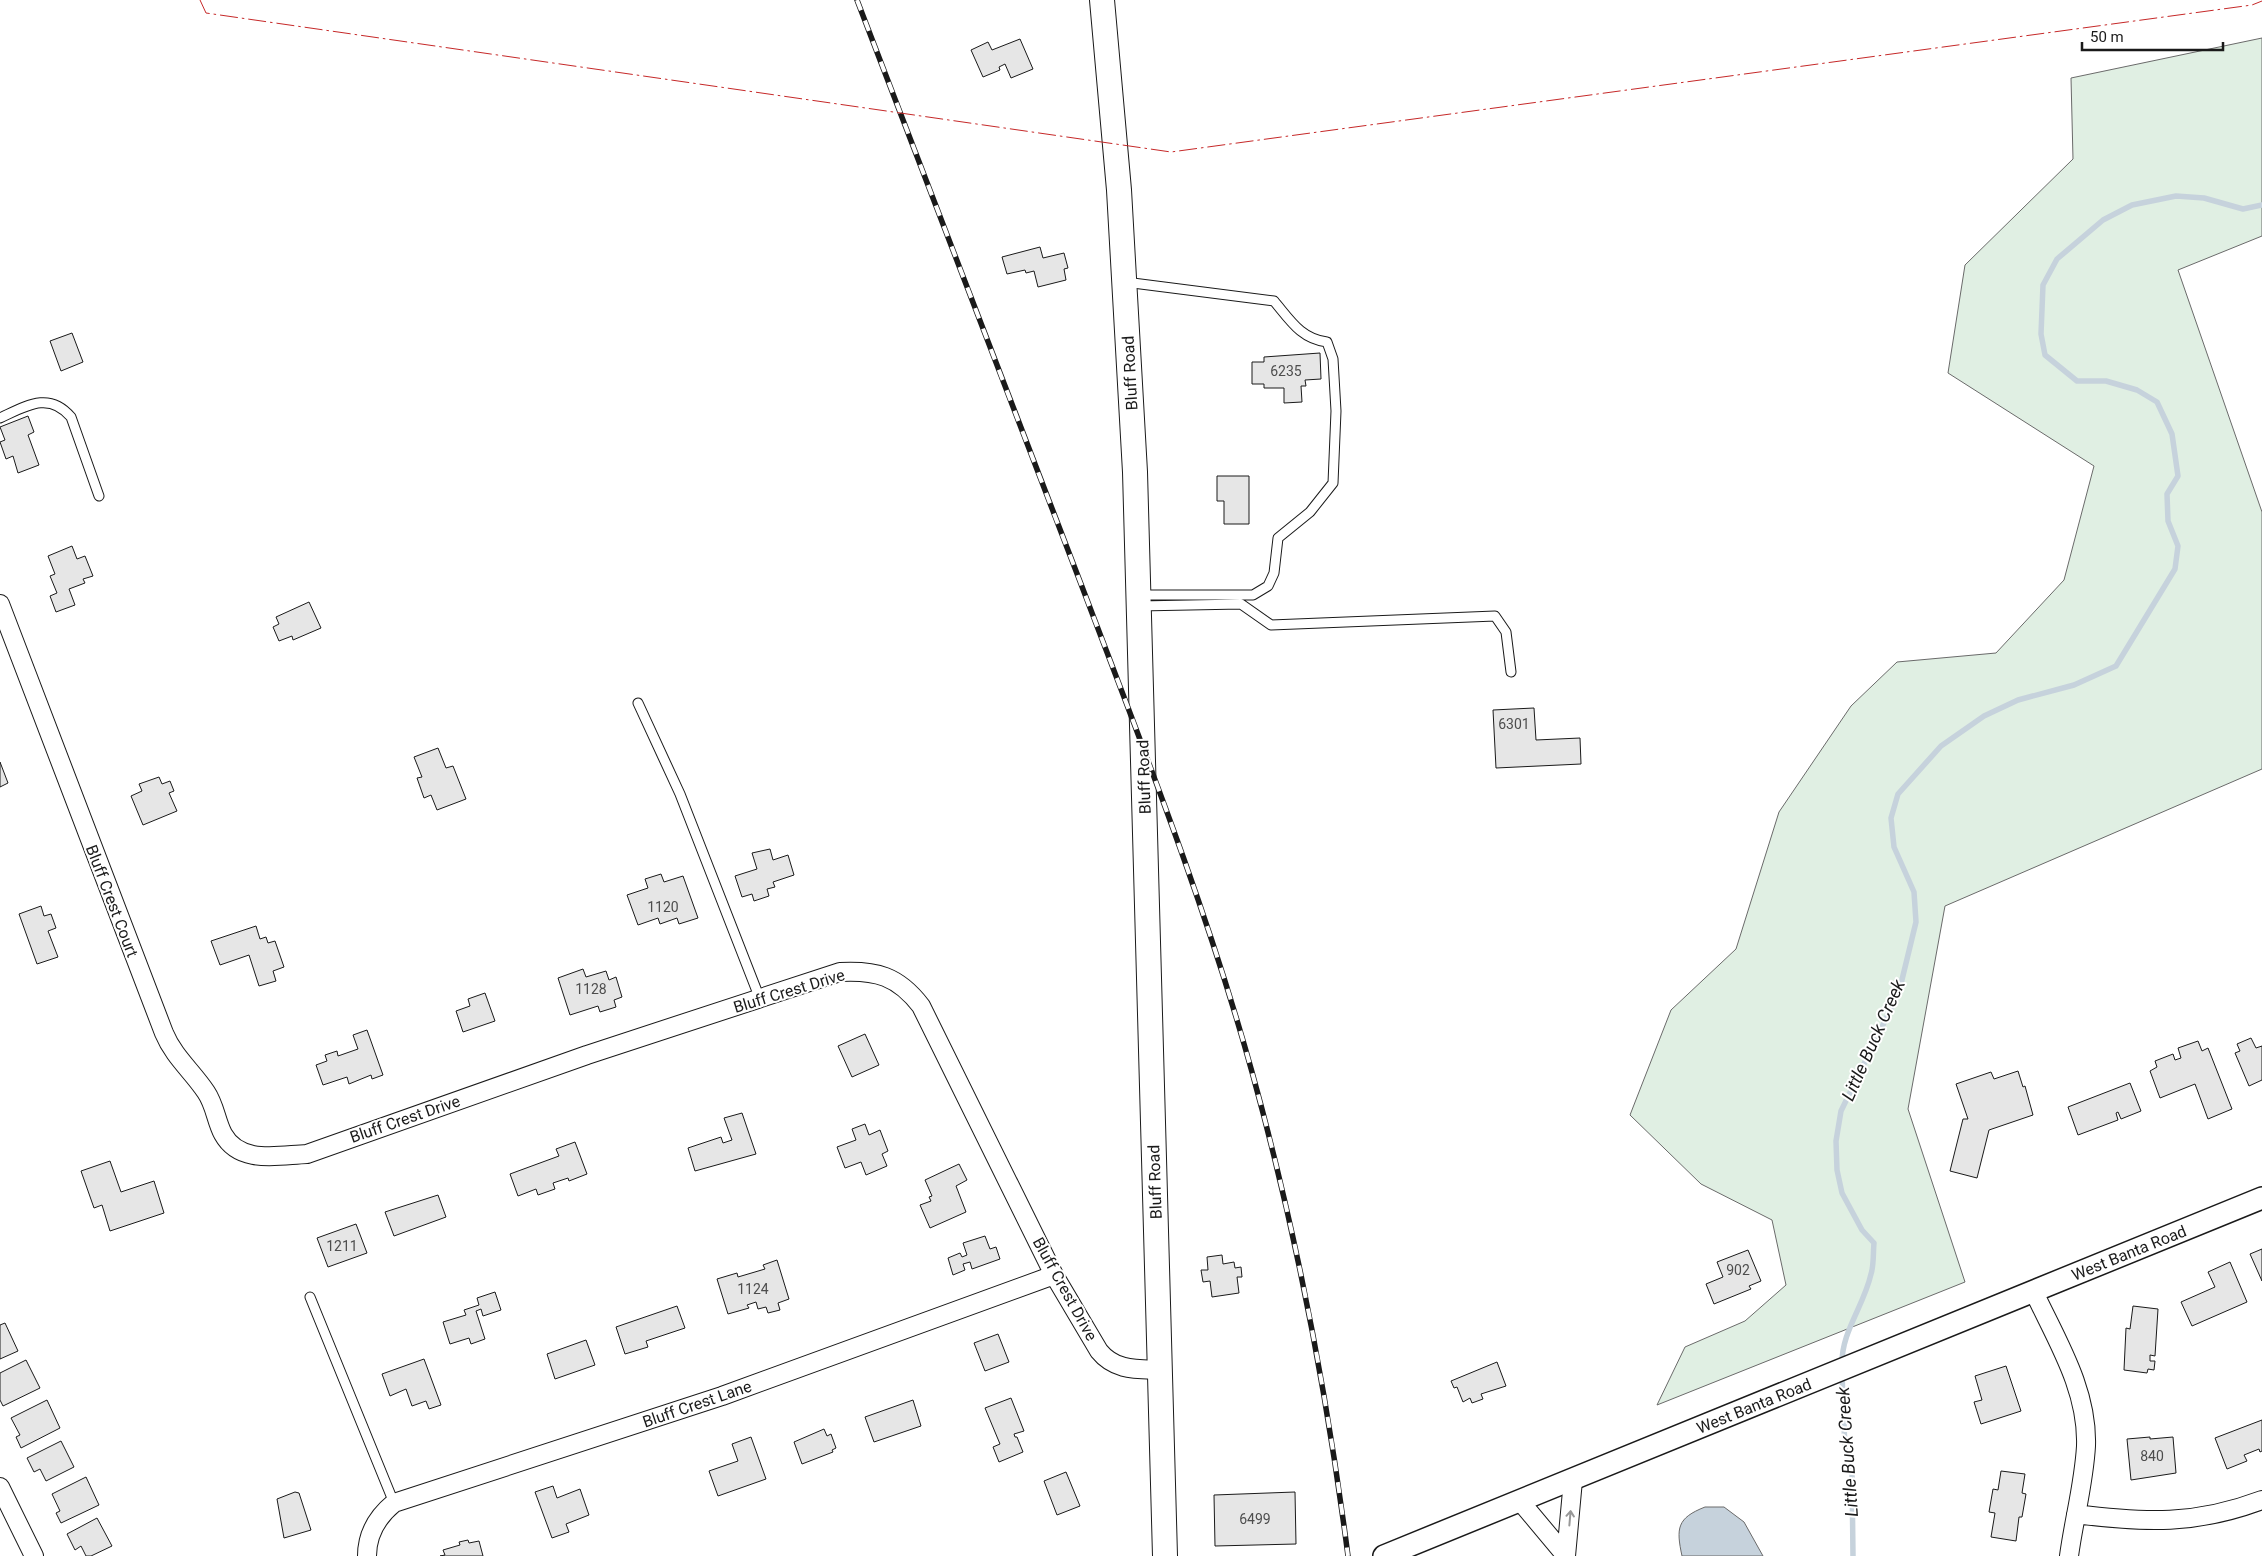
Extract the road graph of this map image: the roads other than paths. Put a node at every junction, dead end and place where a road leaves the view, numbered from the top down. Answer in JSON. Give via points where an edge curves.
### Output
{"nodes":[{"id":1,"x":1102,"y":0,"type":"edge"},
{"id":2,"x":1125,"y":282,"type":"junction"},
{"id":3,"x":0,"y":418,"type":"edge"},
{"id":4,"x":100,"y":496,"type":"dead end"},
{"id":5,"x":1139,"y":601,"type":"junction"},
{"id":6,"x":0,"y":604,"type":"edge"},
{"id":7,"x":1511,"y":672,"type":"dead end"},
{"id":8,"x":638,"y":703,"type":"dead end"},
{"id":9,"x":760,"y":999,"type":"junction"},
{"id":10,"x":273,"y":1157,"type":"joint"},
{"id":11,"x":2262,"y":1198,"type":"edge"},
{"id":12,"x":1054,"y":1274,"type":"junction"},
{"id":13,"x":2034,"y":1292,"type":"junction"},
{"id":14,"x":310,"y":1297,"type":"dead end"},
{"id":15,"x":1160,"y":1370,"type":"junction"},
{"id":16,"x":1573,"y":1480,"type":"junction"},
{"id":17,"x":0,"y":1487,"type":"edge"},
{"id":18,"x":2262,"y":1500,"type":"edge"},
{"id":19,"x":1520,"y":1501,"type":"junction"},
{"id":20,"x":394,"y":1503,"type":"junction"},
{"id":21,"x":2076,"y":1514,"type":"junction"},
{"id":22,"x":34,"y":1556,"type":"edge"},
{"id":23,"x":367,"y":1556,"type":"edge"},
{"id":24,"x":1165,"y":1556,"type":"edge"},
{"id":25,"x":1384,"y":1556,"type":"edge"},
{"id":26,"x":1566,"y":1556,"type":"edge"},
{"id":27,"x":2069,"y":1556,"type":"edge"}],
"edges":[{"from":1,"to":2,"type":"main road","name":"Bluff Road"},
{"from":2,"to":5,"type":"main road","name":"Bluff Road"},
{"from":2,"to":5,"type":"lane","via":[[1274,301],[1294,326],[1312,340],[1327,342],[1332,359],[1336,410],[1333,483],[1310,512],[1278,538],[1274,573],[1268,586],[1253,595]]},
{"from":3,"to":4,"type":"lane","via":[[28,405],[49,402],[62,407],[71,417]]},
{"from":5,"to":7,"type":"lane","via":[[1241,604],[1271,625],[1495,616],[1506,632]]},
{"from":5,"to":15,"type":"main road","name":"Bluff Road"},
{"from":6,"to":10,"type":"street","name":"Bluff Crest Court","via":[[167,1041],[208,1095],[230,1143],[246,1154]]},
{"from":8,"to":9,"type":"lane","via":[[680,794]]},
{"from":9,"to":10,"type":"street","name":"Bluff Crest Drive","via":[[587,1055],[307,1154]]},
{"from":9,"to":12,"type":"street","name":"Bluff Crest Drive","via":[[840,972],[868,971],[886,976],[909,992],[925,1013]]},
{"from":11,"to":13,"type":"street","name":"West Banta Road"},
{"from":12,"to":15,"type":"street","name":"Bluff Crest Drive","via":[[1106,1360],[1123,1368]]},
{"from":12,"to":20,"type":"street","name":"Bluff Crest Lane","via":[[722,1396]]},
{"from":13,"to":16,"type":"street","name":"West Banta Road"},
{"from":13,"to":21,"type":"street","via":[[2074,1378],[2082,1404],[2086,1446]]},
{"from":14,"to":20,"type":"lane"},
{"from":15,"to":24,"type":"main road","name":"Bluff Road"},
{"from":16,"to":19,"type":"street","name":"West Banta Road"},
{"from":26,"to":16,"type":"street","one_way":true},
{"from":17,"to":22,"type":"street"},
{"from":18,"to":21,"type":"street","via":[[2226,1512],[2164,1521],[2129,1521]]},
{"from":19,"to":25,"type":"street","name":"West Banta Road"},
{"from":19,"to":26,"type":"street"},
{"from":20,"to":23,"type":"street","name":"Bluff Crest Lane","via":[[380,1515],[372,1531]]},
{"from":21,"to":27,"type":"street"}]}
